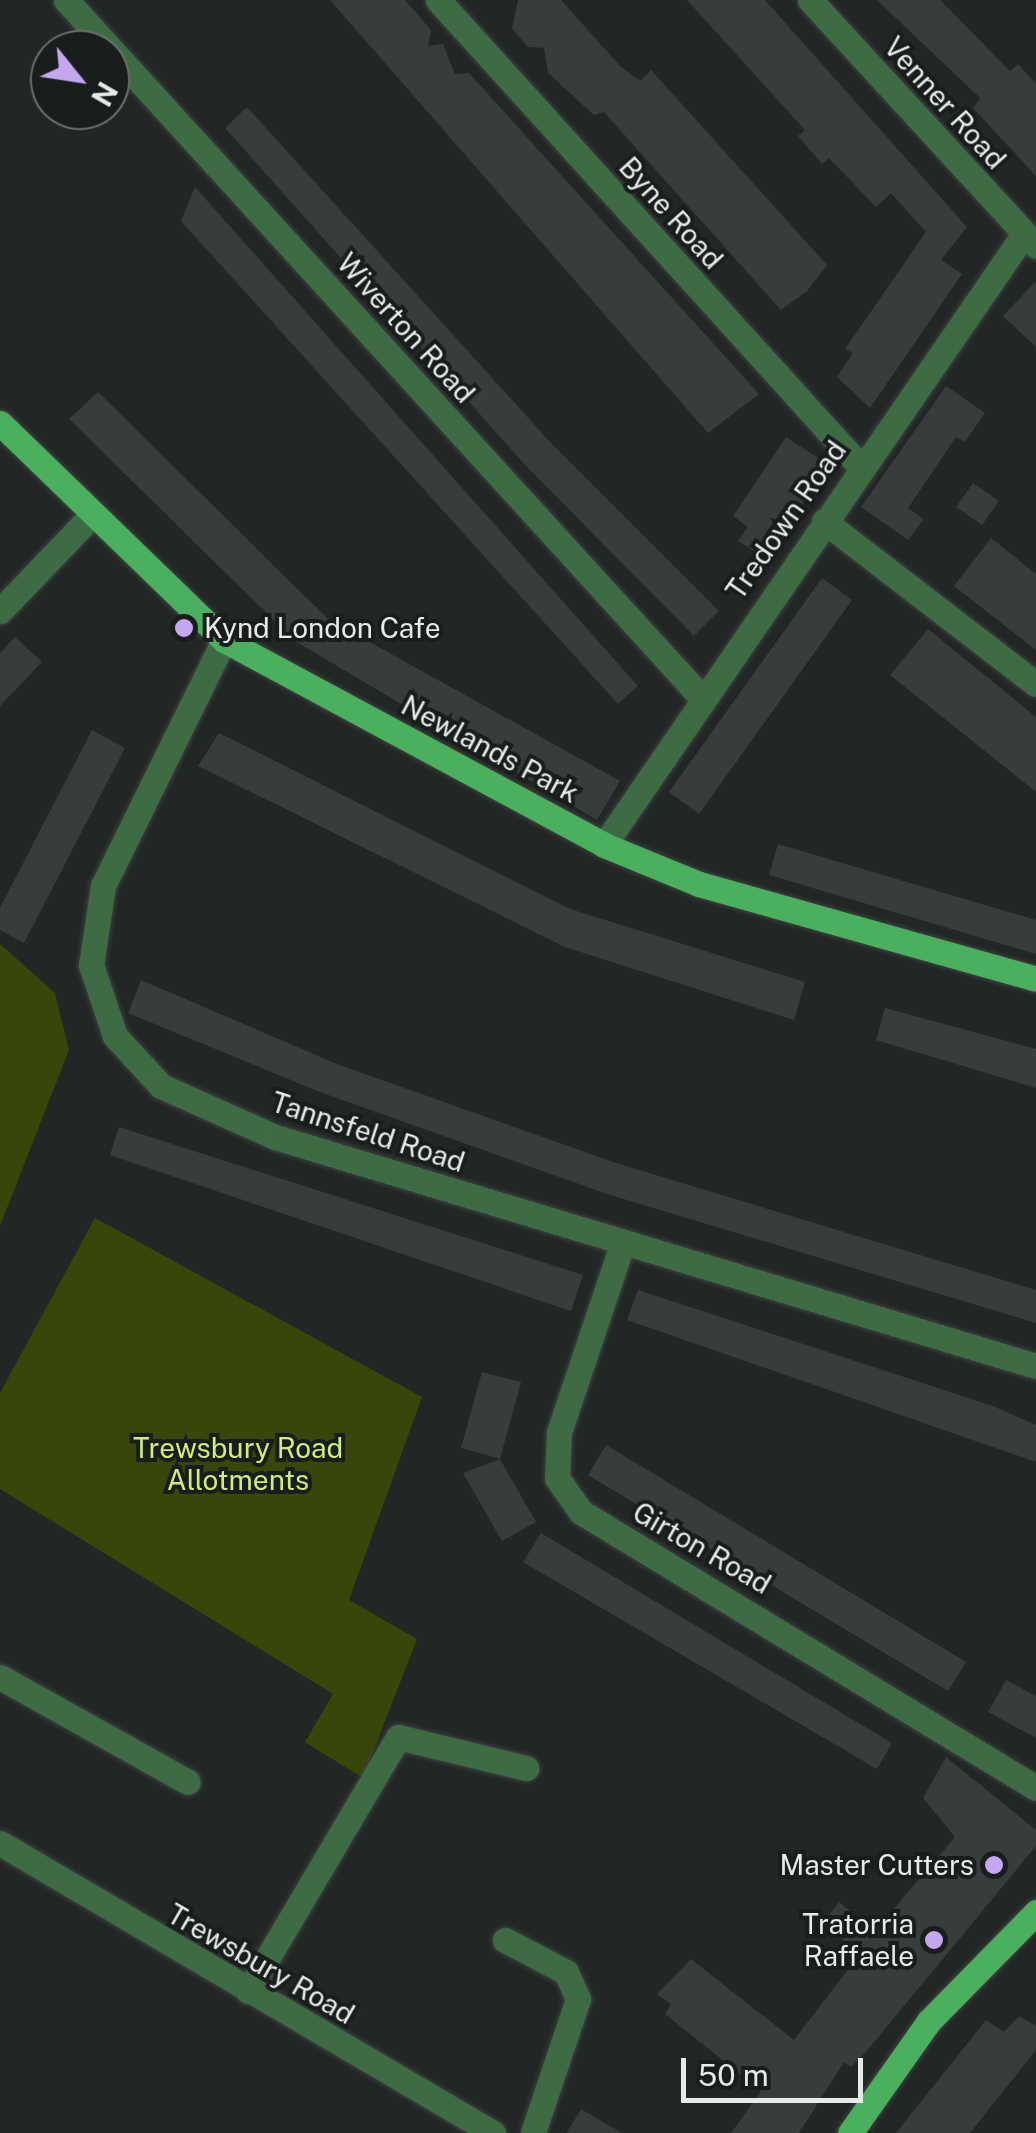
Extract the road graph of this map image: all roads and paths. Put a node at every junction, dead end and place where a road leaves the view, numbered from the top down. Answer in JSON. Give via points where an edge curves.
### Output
{"nodes":[{"id":1,"x":66,"y":0,"type":"edge"},
{"id":2,"x":438,"y":0,"type":"edge"},
{"id":3,"x":810,"y":0,"type":"edge"},
{"id":4,"x":1030,"y":240,"type":"edge"},
{"id":5,"x":0,"y":423,"type":"edge"},
{"id":6,"x":860,"y":466,"type":"junction"},
{"id":7,"x":93,"y":514,"type":"junction"},
{"id":8,"x":824,"y":521,"type":"junction"},
{"id":9,"x":0,"y":611,"type":"edge"},
{"id":10,"x":224,"y":640,"type":"junction"},
{"id":11,"x":1036,"y":684,"type":"edge"},
{"id":12,"x":701,"y":697,"type":"junction"},
{"id":13,"x":604,"y":845,"type":"junction"},
{"id":14,"x":1036,"y":979,"type":"edge"},
{"id":15,"x":623,"y":1242,"type":"junction"},
{"id":16,"x":1036,"y":1366,"type":"edge"},
{"id":17,"x":0,"y":1677,"type":"edge"},
{"id":18,"x":526,"y":1768,"type":"dead end"},
{"id":19,"x":188,"y":1782,"type":"dead end"},
{"id":20,"x":1036,"y":1788,"type":"edge"},
{"id":21,"x":0,"y":1843,"type":"edge"},
{"id":22,"x":1036,"y":1912,"type":"edge"},
{"id":23,"x":505,"y":1940,"type":"dead end"},
{"id":24,"x":248,"y":1991,"type":"junction"},
{"id":25,"x":494,"y":2133,"type":"edge"},
{"id":26,"x":533,"y":2133,"type":"edge"},
{"id":27,"x":850,"y":2133,"type":"edge"}],
"edges":[{"from":1,"to":12,"type":"street","name":"Wiverton Road"},
{"from":2,"to":6,"type":"street","name":"Byne Road"},
{"from":3,"to":4,"type":"street","name":"Venner Road"},
{"from":4,"to":6,"type":"street","name":"Tredown Road"},
{"from":5,"to":7,"type":"main road","name":"Newlands Park"},
{"from":6,"to":8,"type":"street","name":"Tredown Road"},
{"from":7,"to":9,"type":"street"},
{"from":7,"to":10,"type":"main road","name":"Newlands Park"},
{"from":8,"to":11,"type":"street"},
{"from":8,"to":12,"type":"street","name":"Tredown Road"},
{"from":10,"to":13,"type":"main road","name":"Newlands Park"},
{"from":10,"to":15,"type":"street","name":"Tannsfeld Road","via":[[102,886],[91,965],[115,1036],[161,1086],[274,1136]]},
{"from":12,"to":13,"type":"street","name":"Tredown Road"},
{"from":13,"to":14,"type":"main road","name":"Newlands Park","via":[[699,884]]},
{"from":15,"to":16,"type":"street","name":"Tannsfeld Road"},
{"from":15,"to":20,"type":"street","name":"Girton Road","via":[[559,1432],[557,1478],[581,1512]]},
{"from":17,"to":19,"type":"street"},
{"from":18,"to":24,"type":"street","via":[[398,1737]]},
{"from":21,"to":24,"type":"street","name":"Trewsbury Road"},
{"from":22,"to":27,"type":"main road","via":[[929,2021]]},
{"from":23,"to":26,"type":"street","via":[[566,1972],[578,1999]]},
{"from":24,"to":25,"type":"street","name":"Trewsbury Road"}]}
